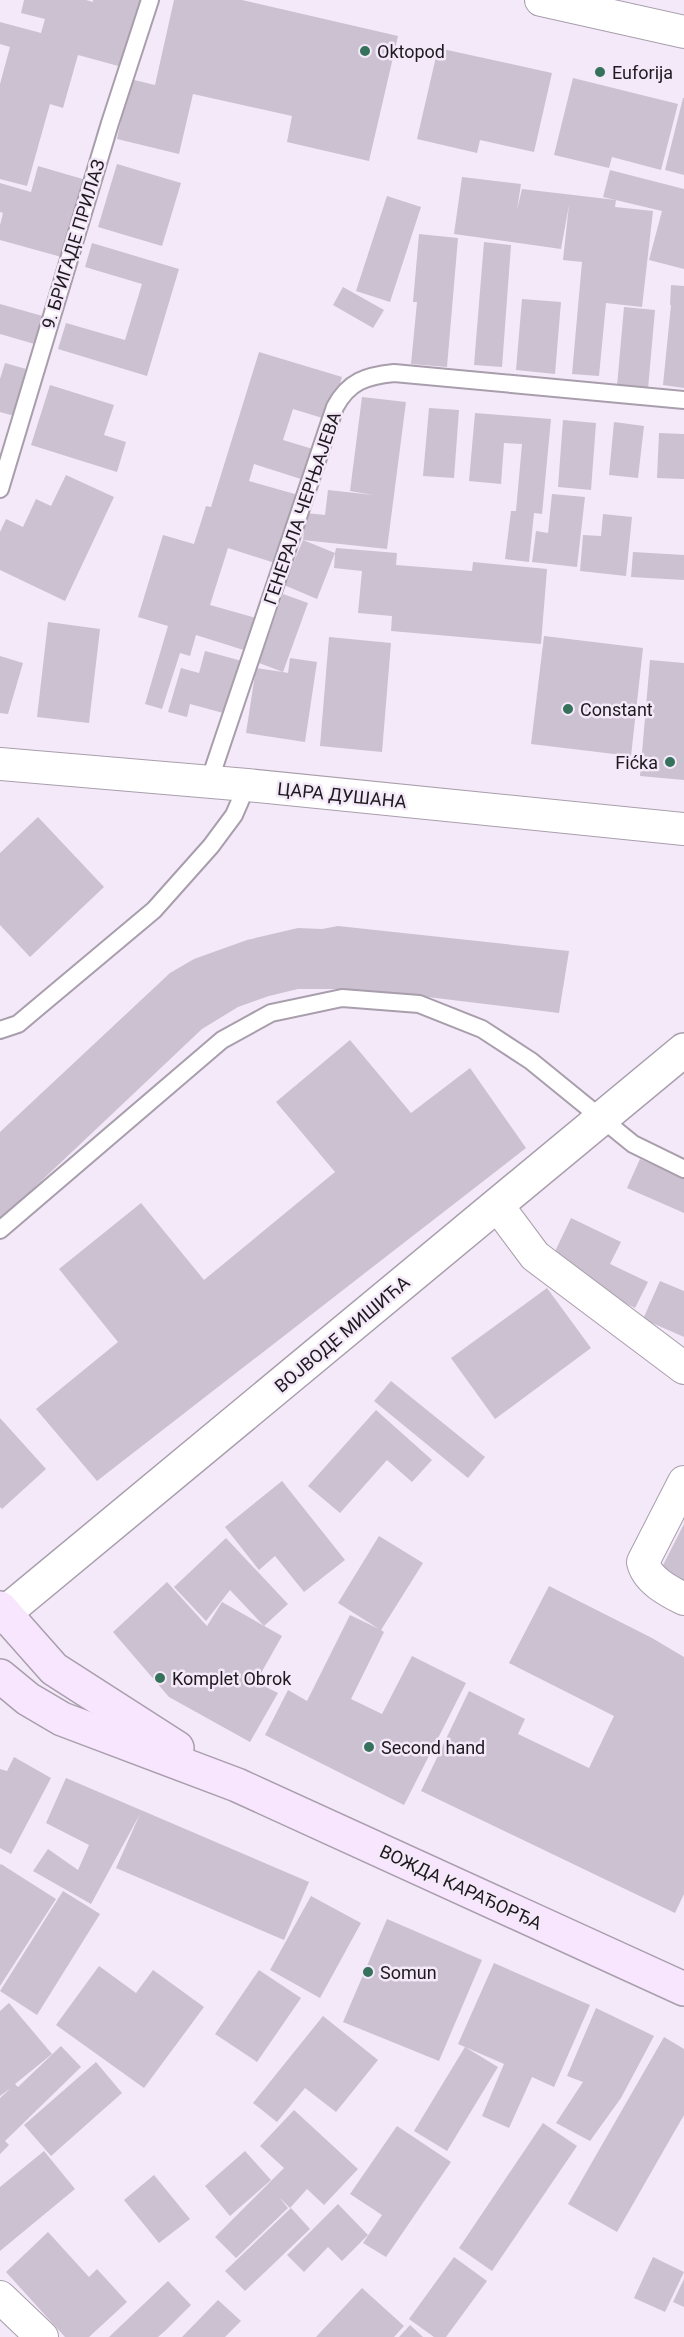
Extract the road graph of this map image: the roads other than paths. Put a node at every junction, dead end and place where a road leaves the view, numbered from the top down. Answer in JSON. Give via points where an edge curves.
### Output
{"nodes":[{"id":1,"x":150,"y":0,"type":"edge"},
{"id":2,"x":541,"y":0,"type":"edge"},
{"id":3,"x":684,"y":32,"type":"edge"},
{"id":4,"x":684,"y":400,"type":"edge"},
{"id":5,"x":0,"y":489,"type":"edge"},
{"id":6,"x":0,"y":764,"type":"edge"},
{"id":7,"x":209,"y":782,"type":"junction"},
{"id":8,"x":247,"y":785,"type":"junction"},
{"id":9,"x":684,"y":829,"type":"edge"},
{"id":10,"x":0,"y":1030,"type":"edge"},
{"id":11,"x":684,"y":1050,"type":"edge"},
{"id":12,"x":601,"y":1118,"type":"junction"},
{"id":13,"x":684,"y":1168,"type":"edge"},
{"id":14,"x":496,"y":1205,"type":"junction"},
{"id":15,"x":0,"y":1230,"type":"edge"},
{"id":16,"x":684,"y":1368,"type":"edge"},
{"id":17,"x":684,"y":1482,"type":"edge"},
{"id":18,"x":684,"y":1599,"type":"edge"},
{"id":19,"x":1,"y":1613,"type":"edge"},
{"id":20,"x":0,"y":1676,"type":"edge"},
{"id":21,"x":237,"y":1785,"type":"junction"},
{"id":22,"x":684,"y":1989,"type":"edge"},
{"id":23,"x":0,"y":2297,"type":"edge"},
{"id":24,"x":42,"y":2337,"type":"edge"}],
"edges":[{"from":1,"to":5,"type":"lane","name":"9. БРИГАДЕ ПРИЛАЗ"},
{"from":2,"to":3,"type":"street"},
{"from":4,"to":7,"type":"lane","name":"ГЕНЕРАЛА ЧЕРЊАЈЕВА","via":[[394,373],[358,381],[342,393]]},
{"from":6,"to":7,"type":"street","name":"ЦАРА ДУШАНА"},
{"from":7,"to":8,"type":"street","name":"ЦАРА ДУШАНА"},
{"from":8,"to":9,"type":"street","name":"ЦАРА ДУШАНА"},
{"from":8,"to":10,"type":"lane","via":[[234,815],[217,838],[154,910],[18,1024]]},
{"from":11,"to":12,"type":"street","name":"ВОЈВОДЕ МИШИЋА"},
{"from":12,"to":13,"type":"lane","via":[[633,1144]]},
{"from":12,"to":14,"type":"street","name":"ВОЈВОДЕ МИШИЋА"},
{"from":12,"to":15,"type":"lane","via":[[531,1061],[482,1029],[419,1004],[342,998],[271,1013],[222,1040]]},
{"from":14,"to":16,"type":"street","via":[[535,1257]]},
{"from":14,"to":19,"type":"street","name":"ВОЈВОДЕ МИШИЋА"},
{"from":17,"to":18,"type":"street","via":[[643,1562],[645,1572]]},
{"from":19,"to":21,"type":"main road","name":"ВОЖДА КАРАЂОРЂА","via":[[54,1669]]},
{"from":20,"to":21,"type":"main road","name":"ВОЖДА КАРАЂОРЂА","via":[[27,1699],[62,1719]]},
{"from":21,"to":22,"type":"main road","name":"ВОЖДА КАРАЂОРЂА"},
{"from":23,"to":24,"type":"street"}]}
